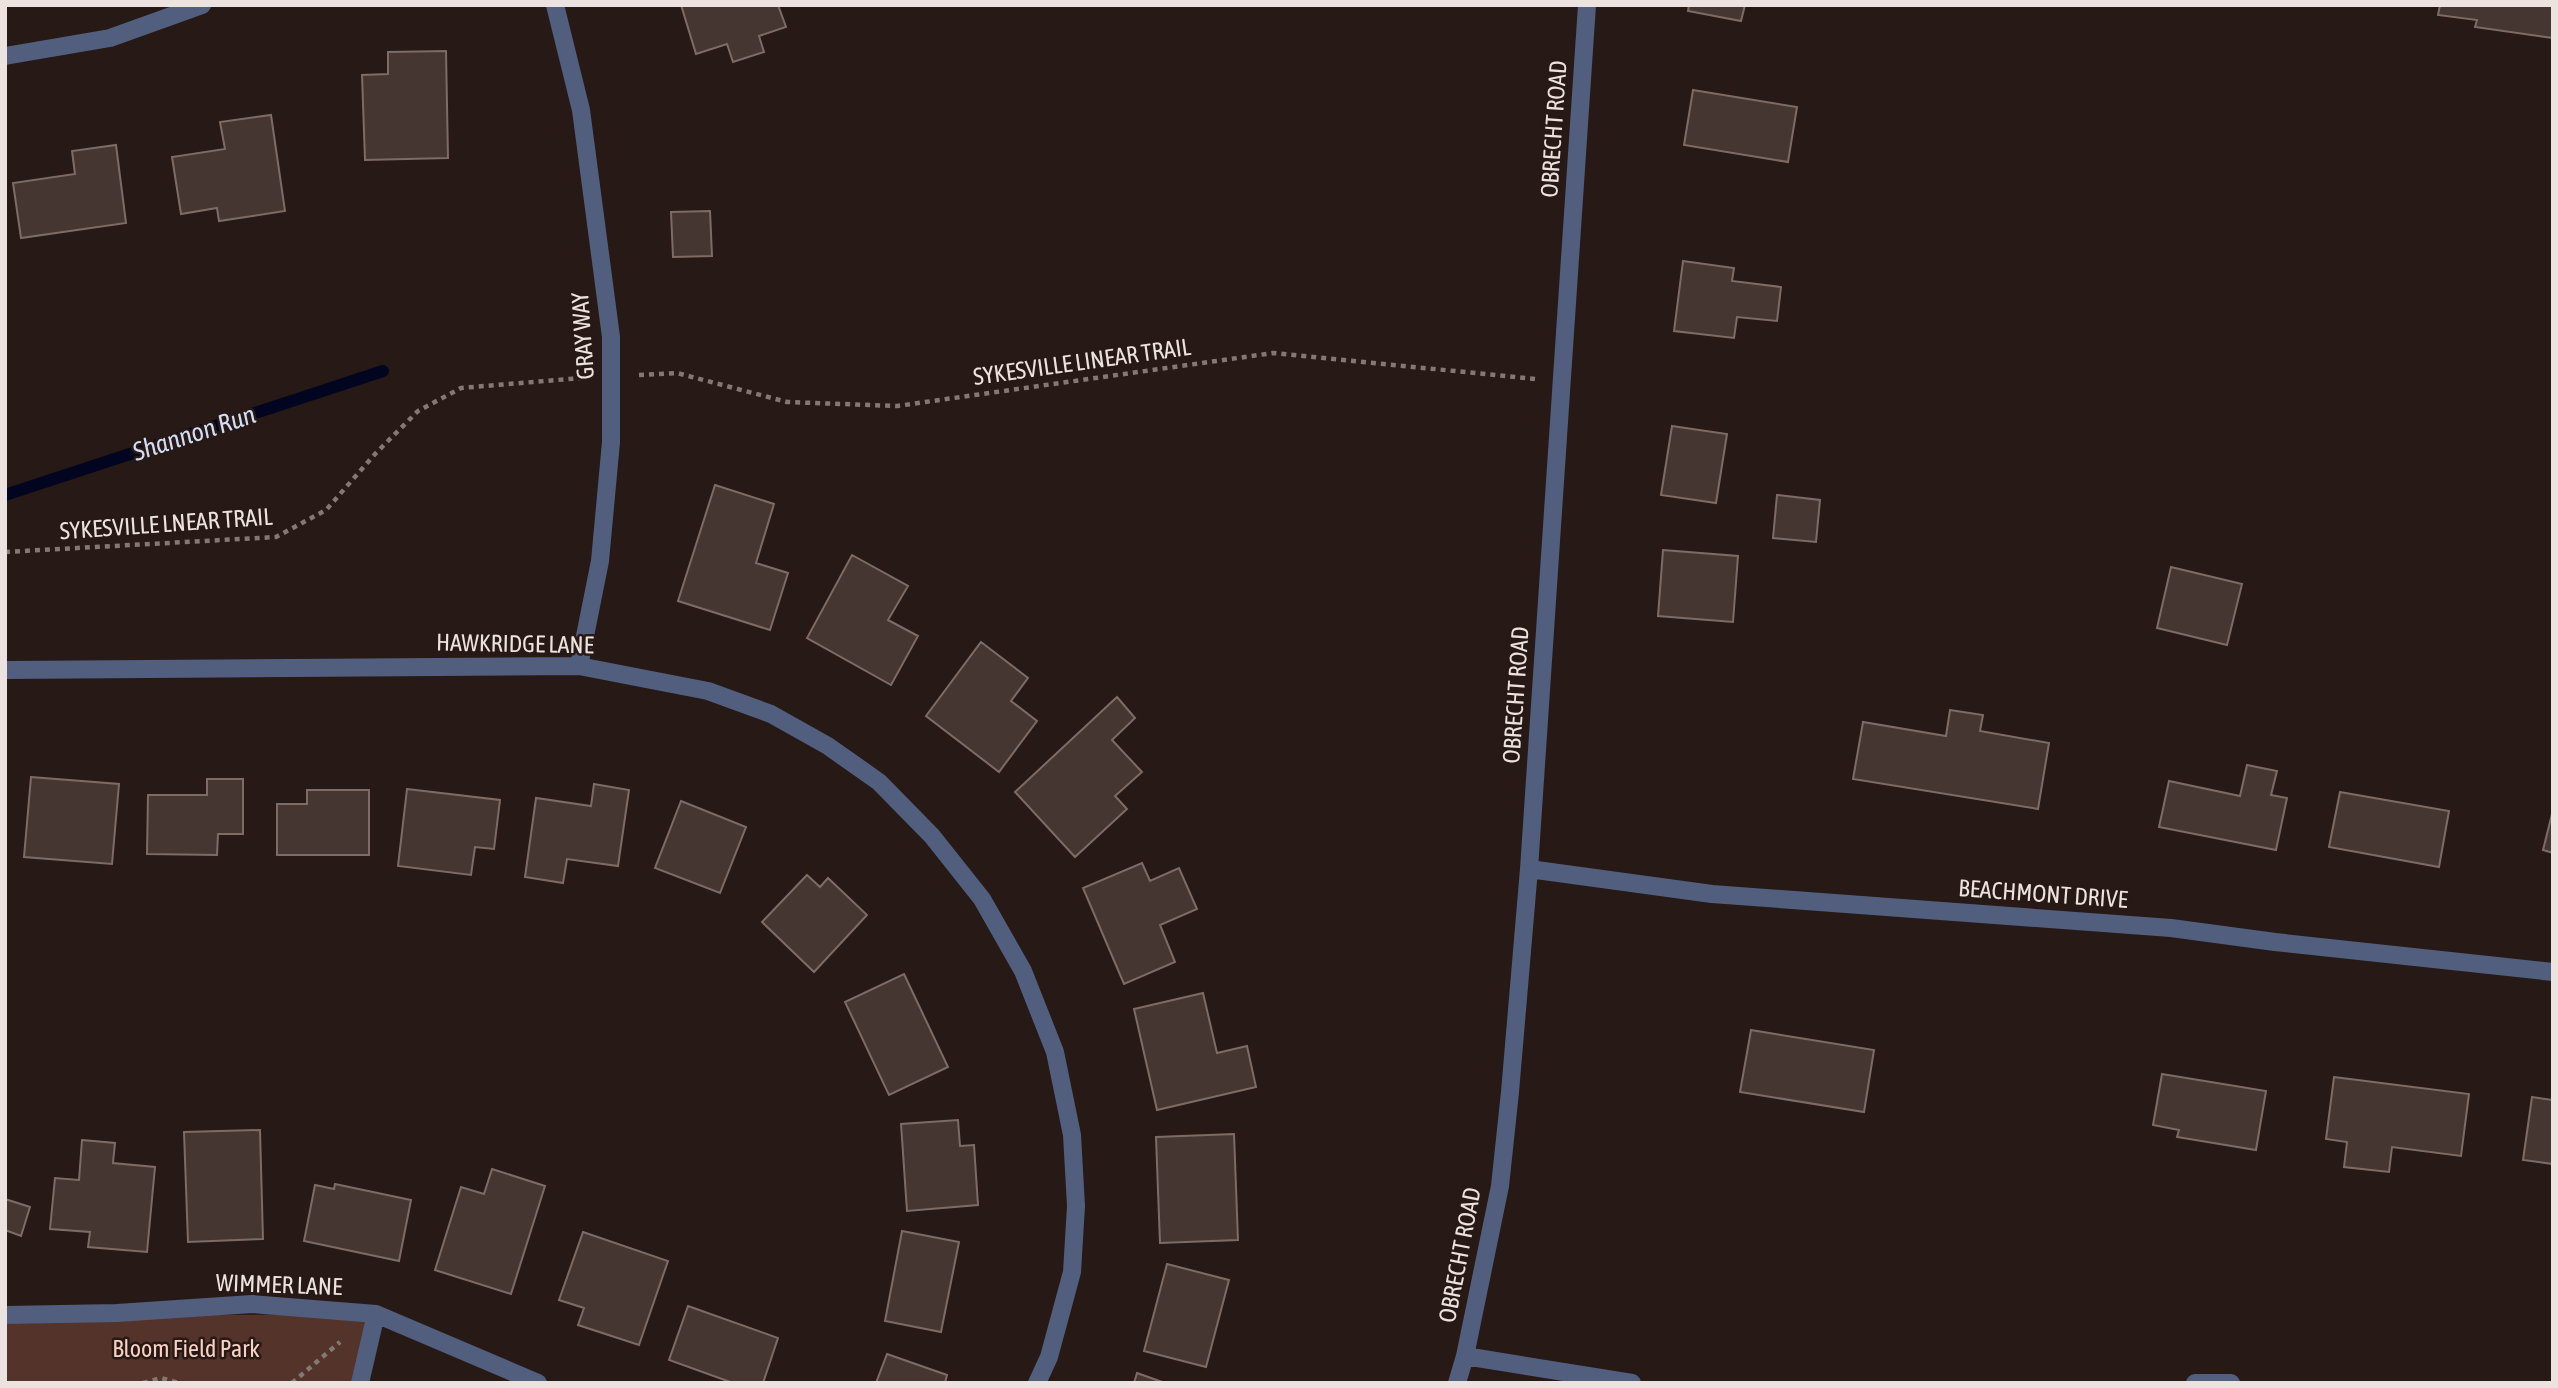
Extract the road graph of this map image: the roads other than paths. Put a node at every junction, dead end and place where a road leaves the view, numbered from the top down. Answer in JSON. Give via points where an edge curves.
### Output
{"nodes":[{"id":1,"x":202,"y":5,"type":"edge"},
{"id":2,"x":555,"y":5,"type":"edge"},
{"id":3,"x":1587,"y":5,"type":"edge"},
{"id":4,"x":5,"y":56,"type":"edge"},
{"id":5,"x":579,"y":666,"type":"junction"},
{"id":6,"x":5,"y":670,"type":"edge"},
{"id":7,"x":1529,"y":869,"type":"junction"},
{"id":8,"x":2553,"y":971,"type":"edge"},
{"id":9,"x":376,"y":1314,"type":"junction"},
{"id":10,"x":5,"y":1315,"type":"edge"},
{"id":11,"x":1465,"y":1356,"type":"junction"},
{"id":12,"x":360,"y":1383,"type":"edge"},
{"id":13,"x":538,"y":1383,"type":"edge"},
{"id":14,"x":1037,"y":1383,"type":"edge"},
{"id":15,"x":1457,"y":1383,"type":"edge"},
{"id":16,"x":1632,"y":1383,"type":"edge"},
{"id":17,"x":2194,"y":1383,"type":"edge"},
{"id":18,"x":2231,"y":1383,"type":"edge"}],
"edges":[{"from":1,"to":4,"type":"street","via":[[110,38]]},
{"from":2,"to":5,"type":"street","name":"GRAY WAY","via":[[581,110],[611,337],[611,442],[600,561]]},
{"from":3,"to":7,"type":"street","name":"OBRECHT ROAD"},
{"from":5,"to":6,"type":"street","name":"HAWKRIDGE LANE"},
{"from":5,"to":14,"type":"street","name":"HAWKRIDGE LANE","via":[[708,691],[771,715],[828,746],[879,782],[932,836],[982,899],[1023,971],[1055,1052],[1072,1135],[1076,1206],[1072,1272],[1049,1357]]},
{"from":7,"to":8,"type":"street","name":"BEACHMONT DRIVE","via":[[1712,894],[2172,928]]},
{"from":7,"to":11,"type":"street","name":"OBRECHT ROAD","via":[[1500,1186]]},
{"from":9,"to":10,"type":"street","name":"WIMMER LANE","via":[[252,1304]]},
{"from":9,"to":12,"type":"street"},
{"from":9,"to":13,"type":"street","name":"WIMMER LANE"},
{"from":11,"to":15,"type":"street","name":"OBRECHT ROAD"},
{"from":11,"to":16,"type":"street"},
{"from":17,"to":18,"type":"street"}]}
